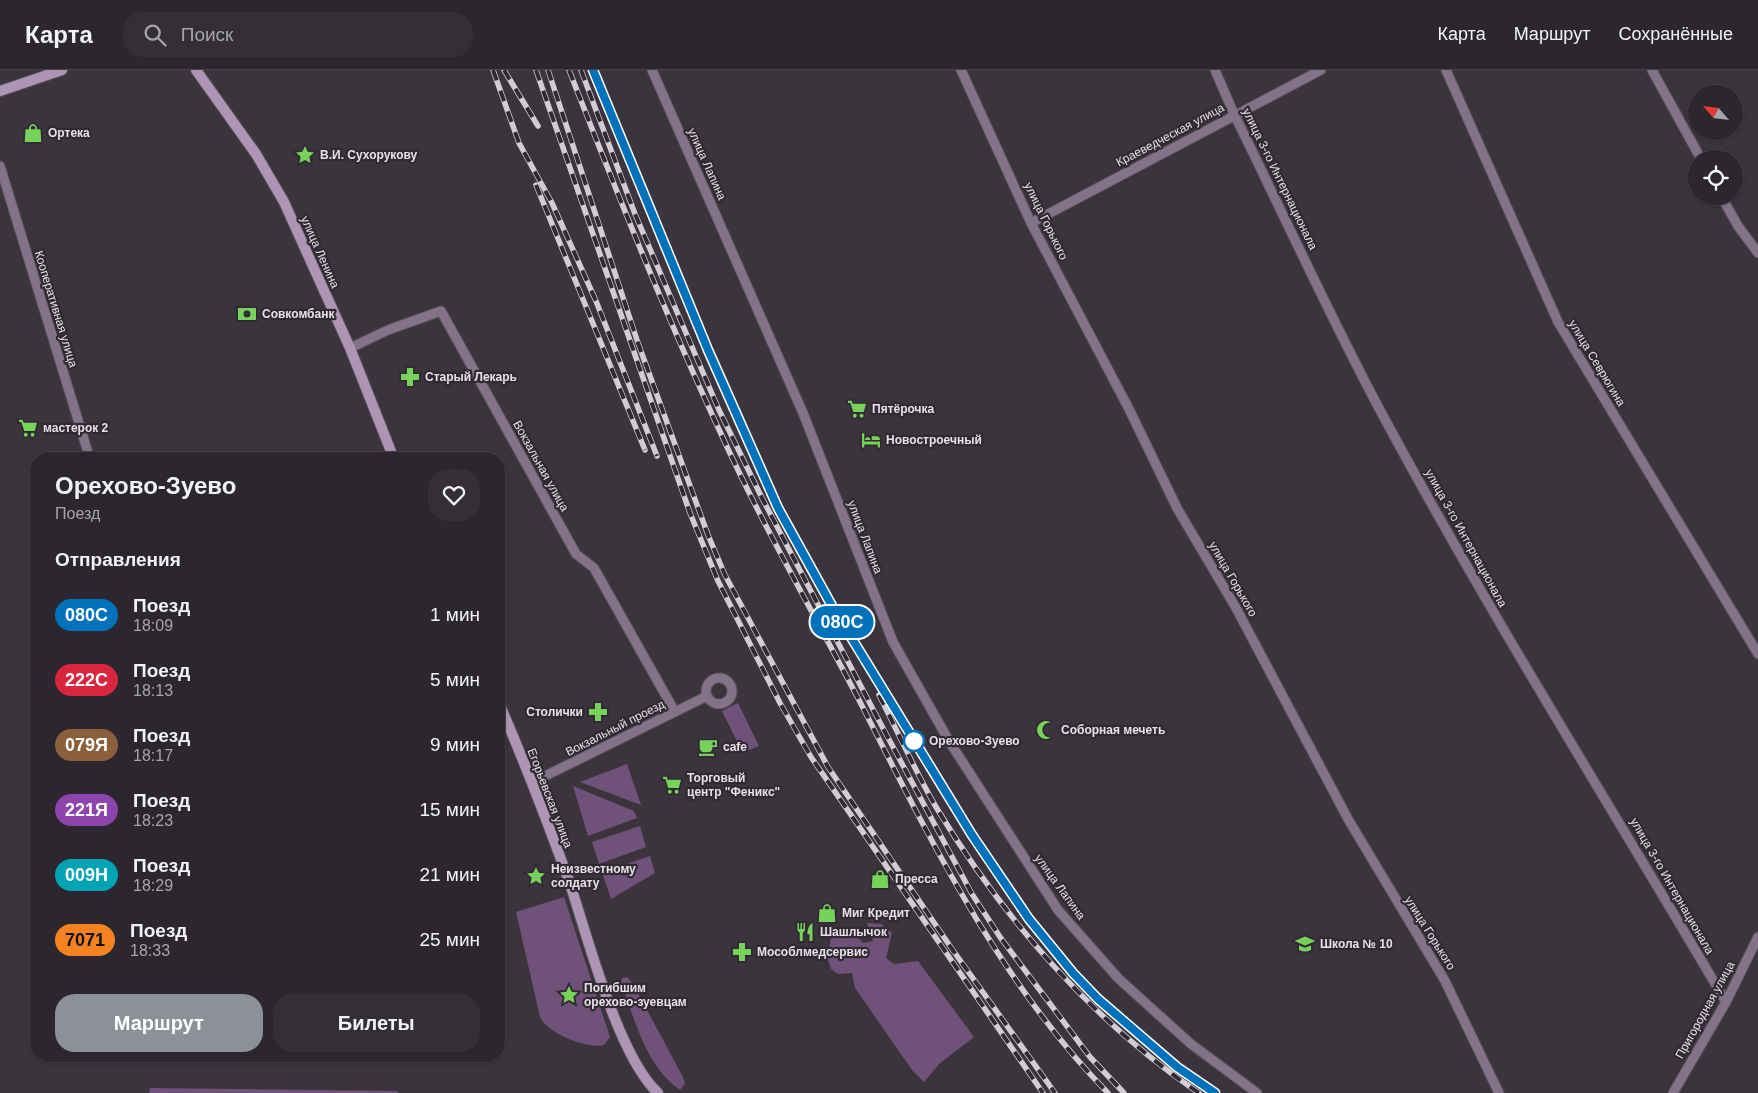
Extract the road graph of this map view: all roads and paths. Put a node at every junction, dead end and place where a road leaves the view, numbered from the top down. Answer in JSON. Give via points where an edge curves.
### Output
{"nodes":[{"id":1,"x":62,"y":70,"type":"edge"},
{"id":2,"x":196,"y":70,"type":"edge"},
{"id":3,"x":652,"y":70,"type":"edge"},
{"id":4,"x":961,"y":70,"type":"edge"},
{"id":5,"x":1215,"y":70,"type":"edge"},
{"id":6,"x":1321,"y":70,"type":"edge"},
{"id":7,"x":1446,"y":70,"type":"edge"},
{"id":8,"x":1652,"y":70,"type":"edge"},
{"id":9,"x":0,"y":91,"type":"edge"},
{"id":10,"x":1234,"y":114,"type":"junction"},
{"id":11,"x":1696,"y":150,"type":"edge"},
{"id":12,"x":0,"y":166,"type":"edge"},
{"id":13,"x":1726,"y":205,"type":"edge"},
{"id":14,"x":1031,"y":223,"type":"junction"},
{"id":15,"x":1758,"y":253,"type":"edge"},
{"id":16,"x":350,"y":348,"type":"junction"},
{"id":17,"x":88,"y":452,"type":"edge"},
{"id":18,"x":391,"y":452,"type":"edge"},
{"id":19,"x":1758,"y":654,"type":"edge"},
{"id":20,"x":707,"y":696,"type":"dead end"},
{"id":21,"x":675,"y":712,"type":"junction"},
{"id":22,"x":505,"y":717,"type":"edge"},
{"id":23,"x":533,"y":782,"type":"junction"},
{"id":24,"x":1758,"y":937,"type":"edge"},
{"id":25,"x":1726,"y":1002,"type":"junction"},
{"id":26,"x":658,"y":1093,"type":"edge"},
{"id":27,"x":1258,"y":1093,"type":"edge"},
{"id":28,"x":1499,"y":1093,"type":"edge"},
{"id":29,"x":1673,"y":1093,"type":"edge"}],
"edges":[{"from":1,"to":9,"type":"main road"},
{"from":2,"to":16,"type":"main road","name":"улица Ленина","via":[[256,154],[284,202]]},
{"from":3,"to":27,"type":"street","name":"улица Лапина","via":[[803,413],[893,642],[949,741],[1058,910],[1118,978],[1191,1044]]},
{"from":4,"to":14,"type":"street","name":"улица Горького"},
{"from":5,"to":10,"type":"street","name":"улица 3-го Интернационала"},
{"from":6,"to":10,"type":"street","name":"Краеведческая улица"},
{"from":7,"to":19,"type":"street","name":"улица Севрюгина","via":[[1558,322]]},
{"from":8,"to":11,"type":"street"},
{"from":10,"to":14,"type":"street","name":"Краеведческая улица"},
{"from":10,"to":25,"type":"street","name":"улица 3-го Интернационала","via":[[1385,419],[1503,630]]},
{"from":12,"to":17,"type":"street","name":"Кооперативная улица"},
{"from":13,"to":15,"type":"street"},
{"from":14,"to":28,"type":"street","name":"улица Горького","via":[[1177,508],[1236,608],[1348,819],[1445,981]]},
{"from":16,"to":18,"type":"main road","name":"улица Ленина"},
{"from":16,"to":21,"type":"street","name":"Вокзальная улица","via":[[441,311],[576,554],[594,568]]},
{"from":20,"to":21,"type":"street","name":"Вокзальный проезд"},
{"from":21,"to":23,"type":"street","name":"Вокзальный проезд"},
{"from":22,"to":23,"type":"main road","name":"Егорьевская улица"},
{"from":23,"to":26,"type":"main road","name":"Егорьевская улица","via":[[619,1025],[642,1073]]},
{"from":24,"to":25,"type":"street","name":"Пригородная улица"},
{"from":25,"to":29,"type":"street","name":"Пригородная улица"}]}
